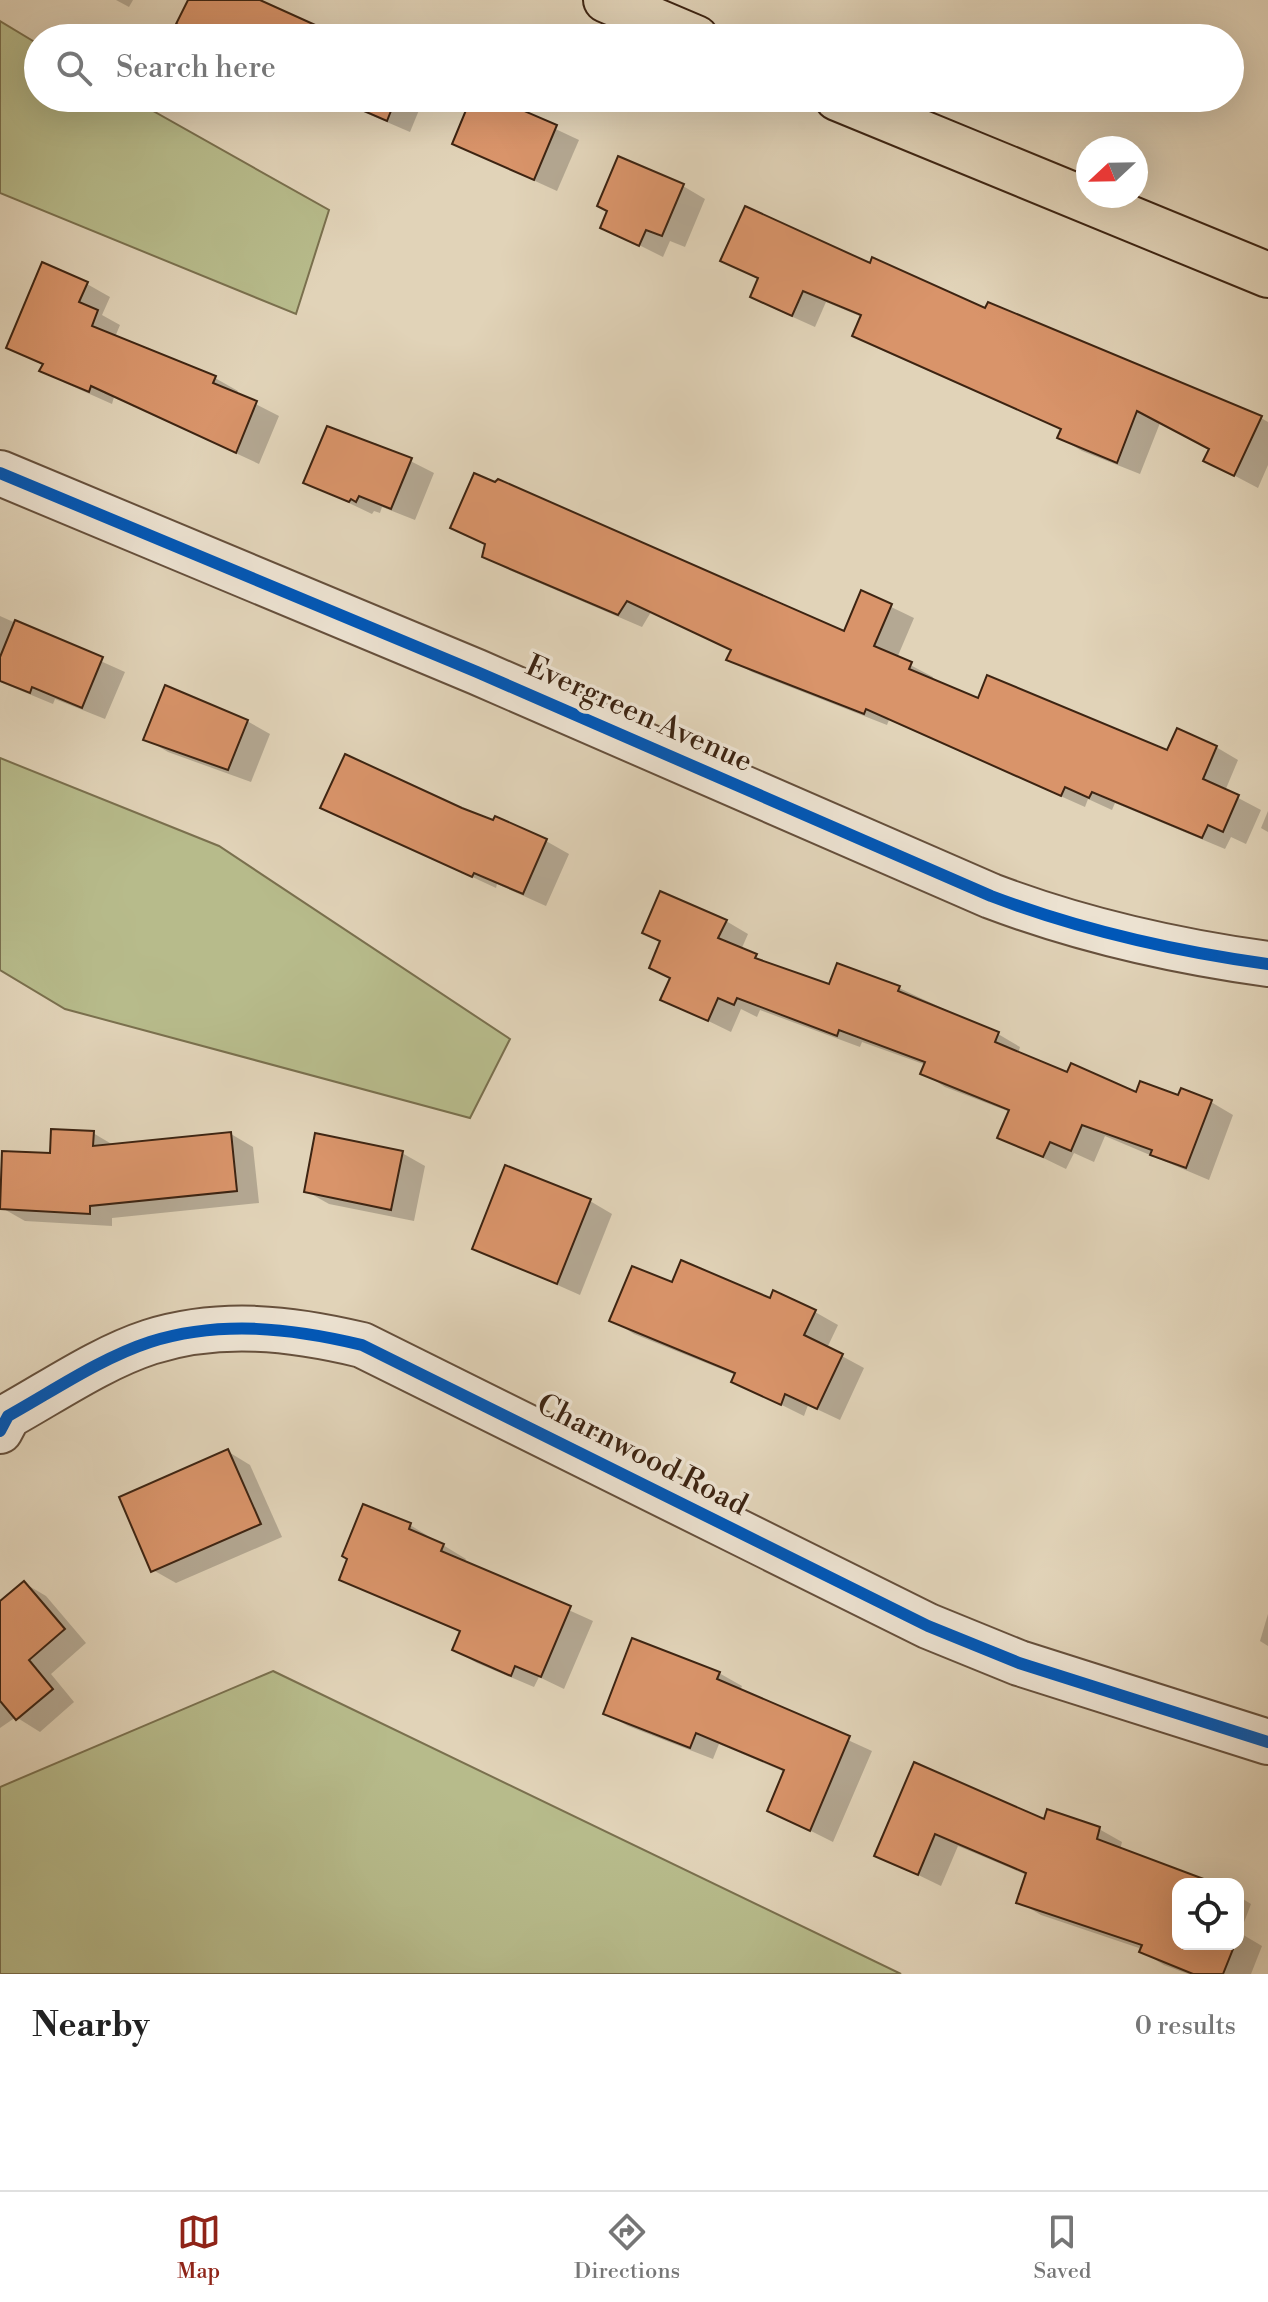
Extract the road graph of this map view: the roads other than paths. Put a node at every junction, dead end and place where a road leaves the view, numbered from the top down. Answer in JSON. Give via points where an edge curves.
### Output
{"nodes":[{"id":1,"x":606,"y":0,"type":"edge"},
{"id":2,"x":663,"y":24,"type":"edge"},
{"id":3,"x":871,"y":112,"type":"edge"},
{"id":4,"x":1268,"y":275,"type":"edge"},
{"id":5,"x":0,"y":473,"type":"edge"},
{"id":6,"x":1268,"y":964,"type":"edge"},
{"id":7,"x":3,"y":1418,"type":"edge"},
{"id":8,"x":1268,"y":1742,"type":"edge"}],
"edges":[{"from":1,"to":2,"type":"main road"},
{"from":3,"to":4,"type":"main road"},
{"from":5,"to":6,"type":"street","name":"Evergreen Avenue","via":[[477,672],[991,896],[1143,943]]},
{"from":7,"to":8,"type":"street","name":"Charnwood Road","via":[[148,1343],[207,1329],[302,1331],[362,1345],[928,1626],[1019,1663]]}]}
